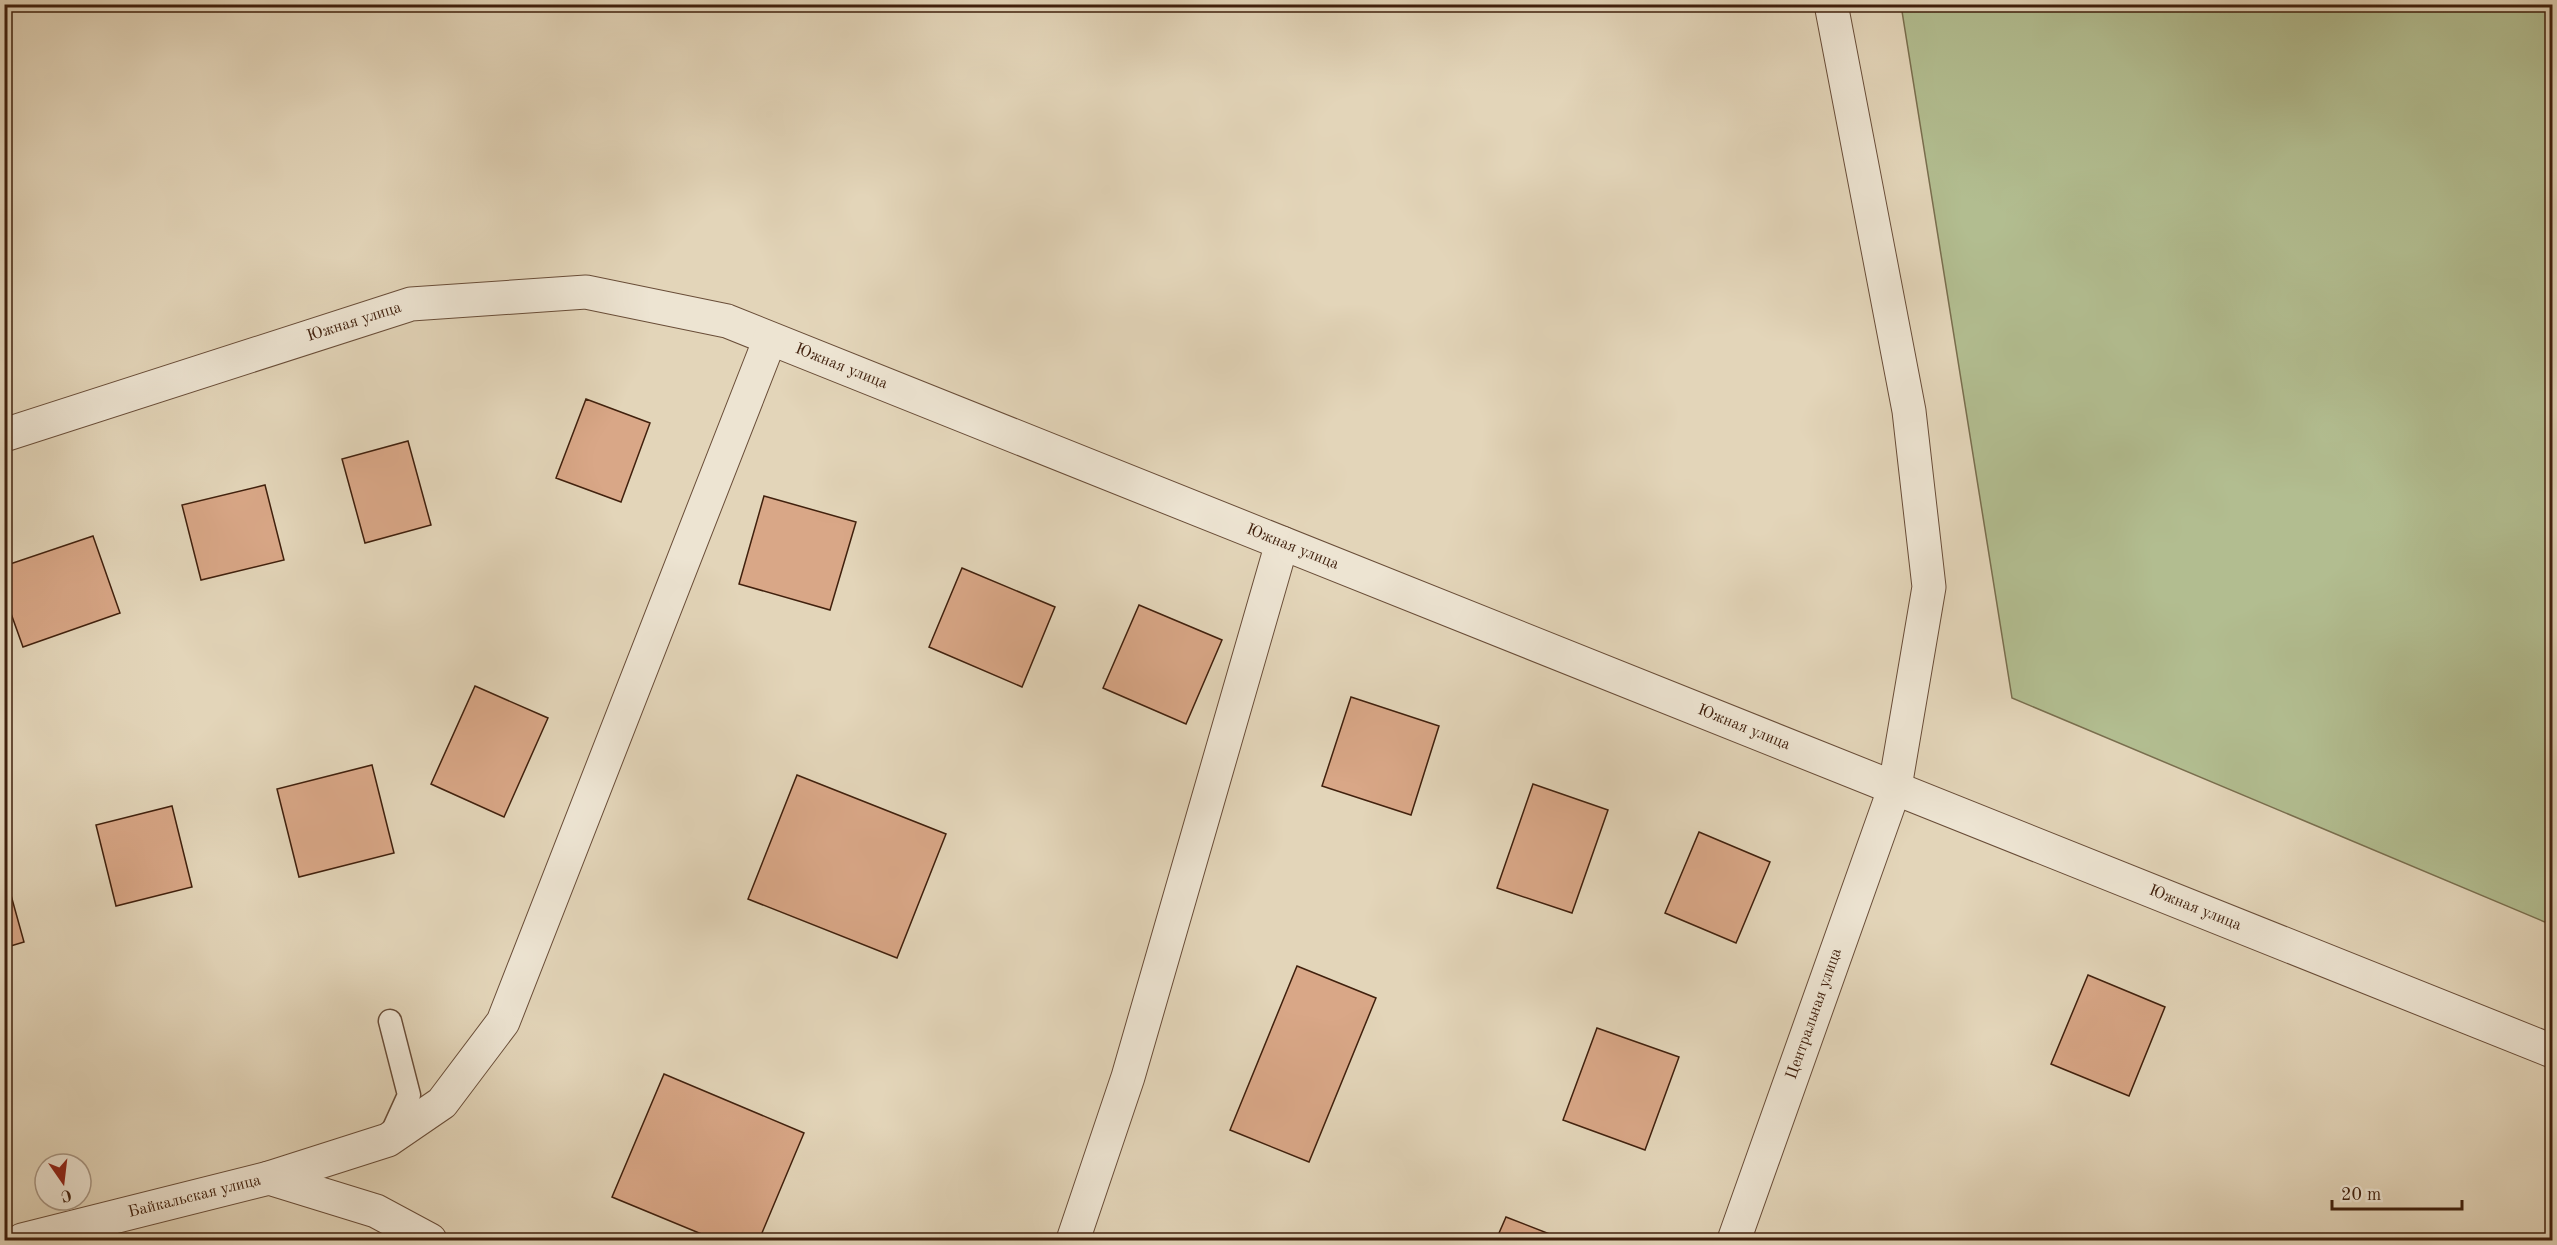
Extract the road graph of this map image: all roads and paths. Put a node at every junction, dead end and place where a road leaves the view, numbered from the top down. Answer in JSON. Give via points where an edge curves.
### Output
{"nodes":[{"id":1,"x":1831,"y":4,"type":"edge"},
{"id":2,"x":770,"y":339,"type":"junction"},
{"id":3,"x":4,"y":435,"type":"edge"},
{"id":4,"x":1282,"y":543,"type":"junction"},
{"id":5,"x":1895,"y":787,"type":"junction"},
{"id":6,"x":390,"y":1021,"type":"dead end"},
{"id":7,"x":2553,"y":1051,"type":"edge"},
{"id":8,"x":388,"y":1140,"type":"junction"},
{"id":9,"x":269,"y":1178,"type":"junction"},
{"id":10,"x":22,"y":1240,"type":"edge"},
{"id":11,"x":430,"y":1240,"type":"edge"},
{"id":12,"x":1073,"y":1240,"type":"edge"},
{"id":13,"x":1734,"y":1240,"type":"edge"}],
"edges":[{"from":1,"to":5,"type":"street","name":"Центральная улица","via":[[1909,411],[1929,587]]},
{"from":2,"to":3,"type":"street","name":"Южная улица","via":[[727,321],[586,292],[411,304]]},
{"from":2,"to":4,"type":"street","name":"Южная улица"},
{"from":2,"to":8,"type":"street","via":[[503,1022],[442,1103]]},
{"from":4,"to":5,"type":"street","name":"Южная улица"},
{"from":4,"to":12,"type":"street","via":[[1128,1077]]},
{"from":5,"to":7,"type":"street","name":"Южная улица"},
{"from":5,"to":13,"type":"street","name":"Центральная улица"},
{"from":6,"to":8,"type":"lane","via":[[409,1095]]},
{"from":8,"to":9,"type":"street"},
{"from":9,"to":10,"type":"street","name":"Байкальская улица"},
{"from":9,"to":11,"type":"street","name":"Байкальская улица","via":[[376,1211]]}]}
